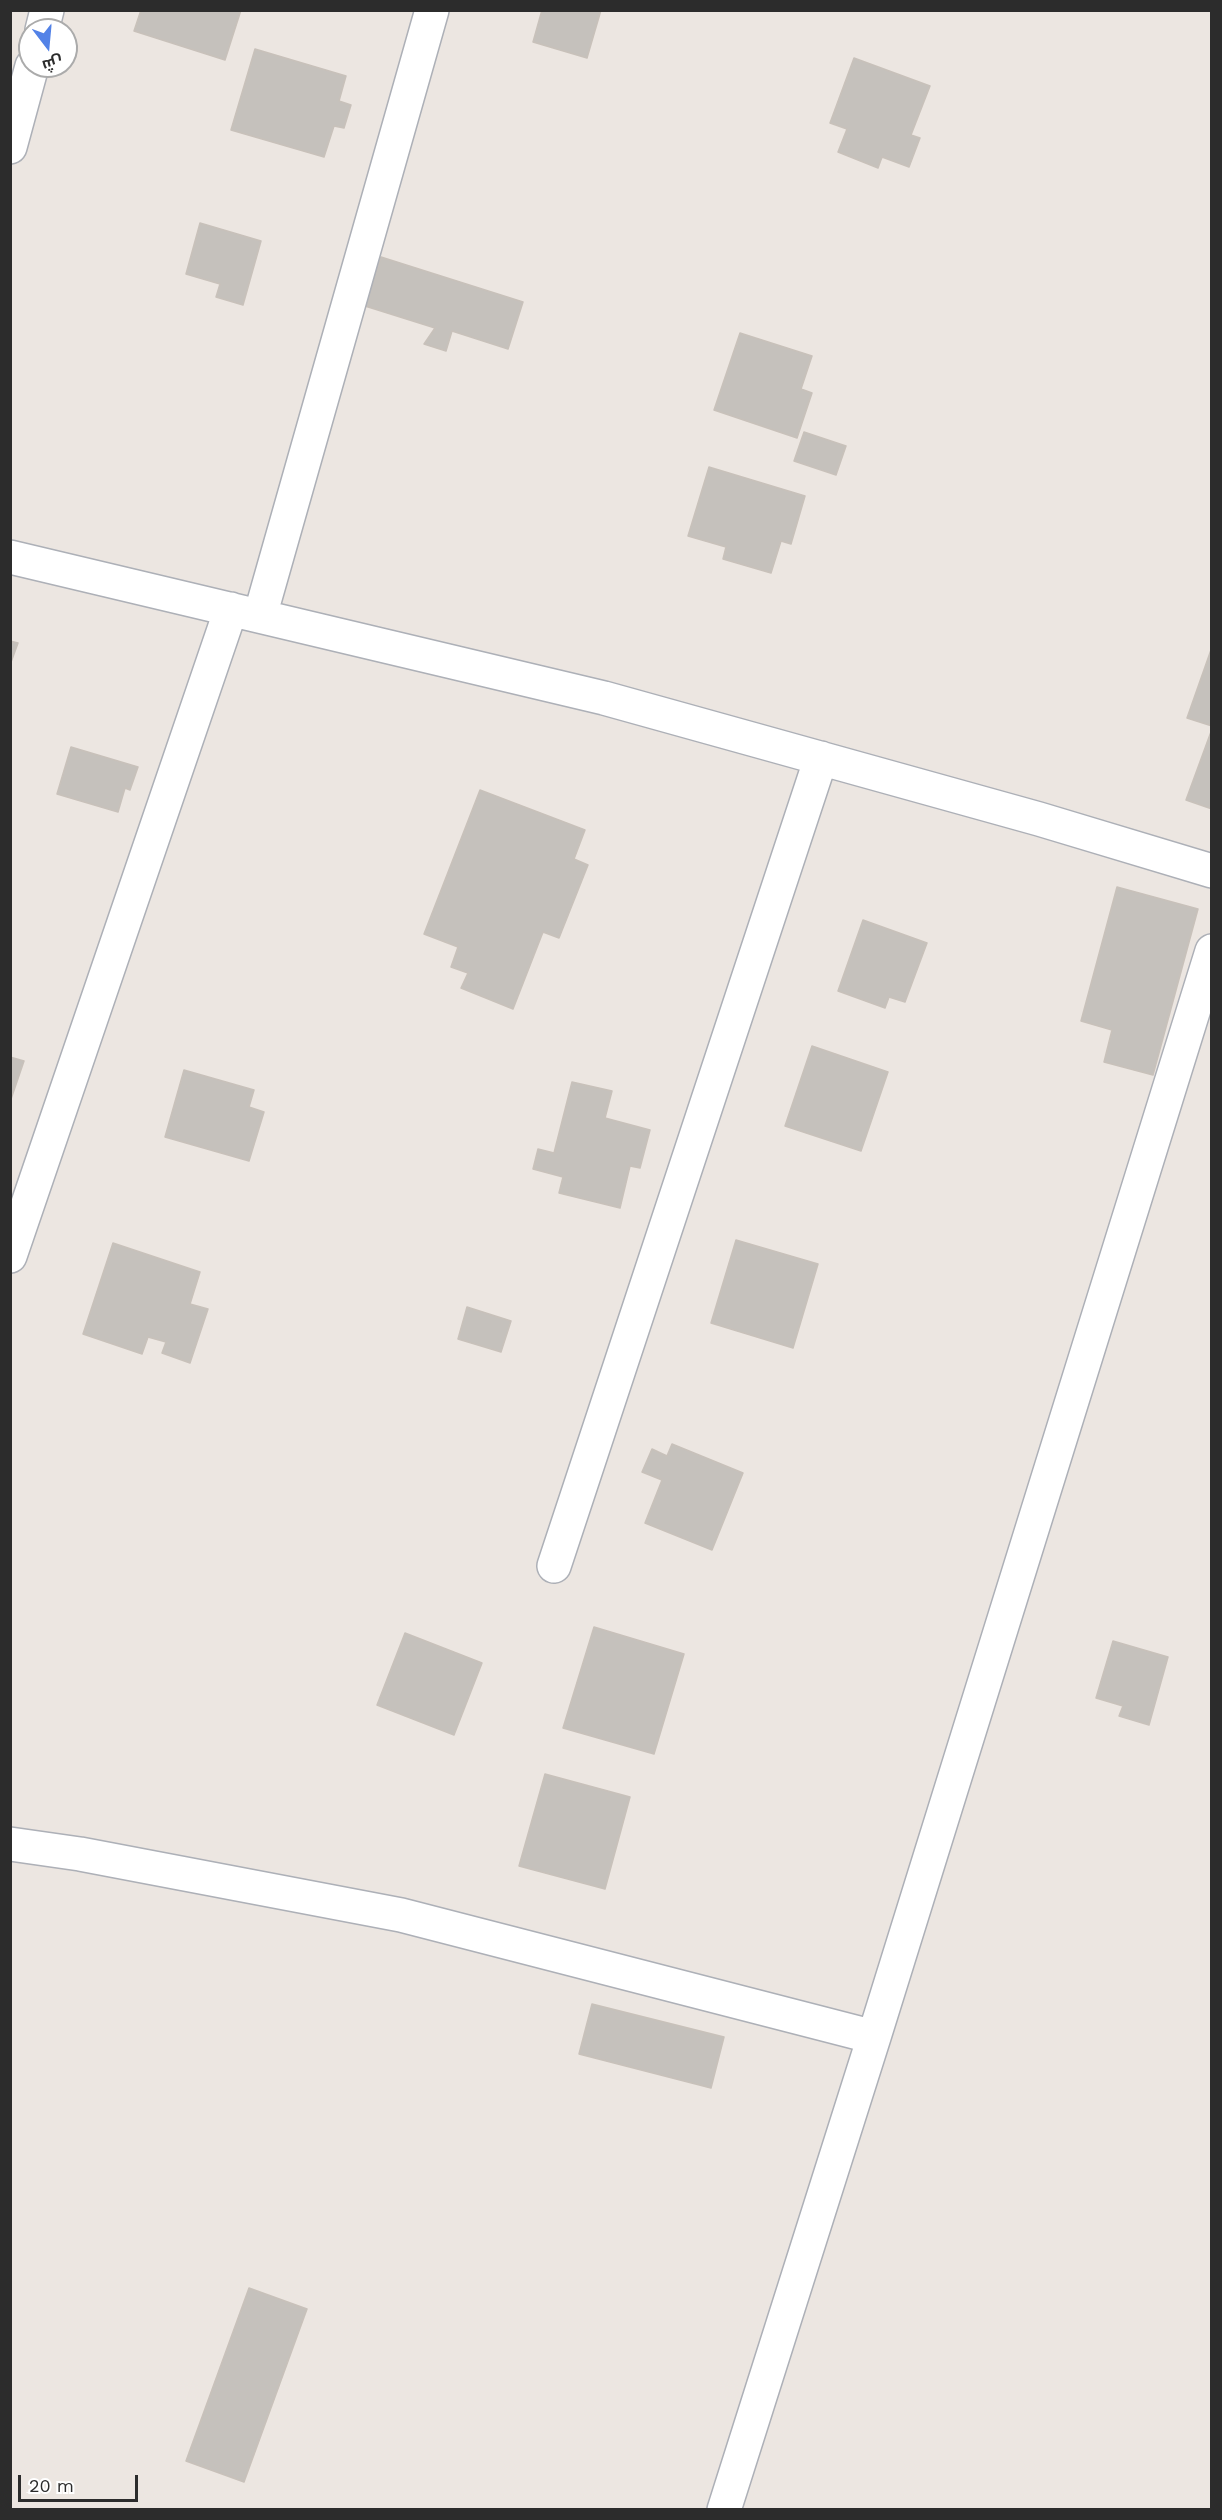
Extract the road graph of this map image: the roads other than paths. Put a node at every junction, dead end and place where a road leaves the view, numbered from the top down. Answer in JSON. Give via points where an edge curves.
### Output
{"nodes":[{"id":1,"x":432,"y":10,"type":"edge"},
{"id":2,"x":29,"y":78,"type":"edge"},
{"id":3,"x":10,"y":147,"type":"edge"},
{"id":4,"x":10,"y":557,"type":"edge"},
{"id":5,"x":246,"y":612,"type":"junction"},
{"id":6,"x":821,"y":758,"type":"junction"},
{"id":7,"x":1212,"y":871,"type":"edge"},
{"id":8,"x":1212,"y":951,"type":"edge"},
{"id":9,"x":10,"y":1256,"type":"edge"},
{"id":10,"x":554,"y":1566,"type":"dead end"},
{"id":11,"x":10,"y":1844,"type":"edge"},
{"id":12,"x":874,"y":2037,"type":"junction"},
{"id":13,"x":723,"y":2510,"type":"edge"}],
"edges":[{"from":1,"to":5,"type":"street"},
{"from":2,"to":3,"type":"street"},
{"from":4,"to":5,"type":"street"},
{"from":5,"to":6,"type":"street","via":[[604,698]]},
{"from":5,"to":9,"type":"street"},
{"from":6,"to":7,"type":"street"},
{"from":6,"to":10,"type":"street"},
{"from":8,"to":12,"type":"street"},
{"from":11,"to":12,"type":"street","via":[[400,1915]]},
{"from":12,"to":13,"type":"street"}]}
